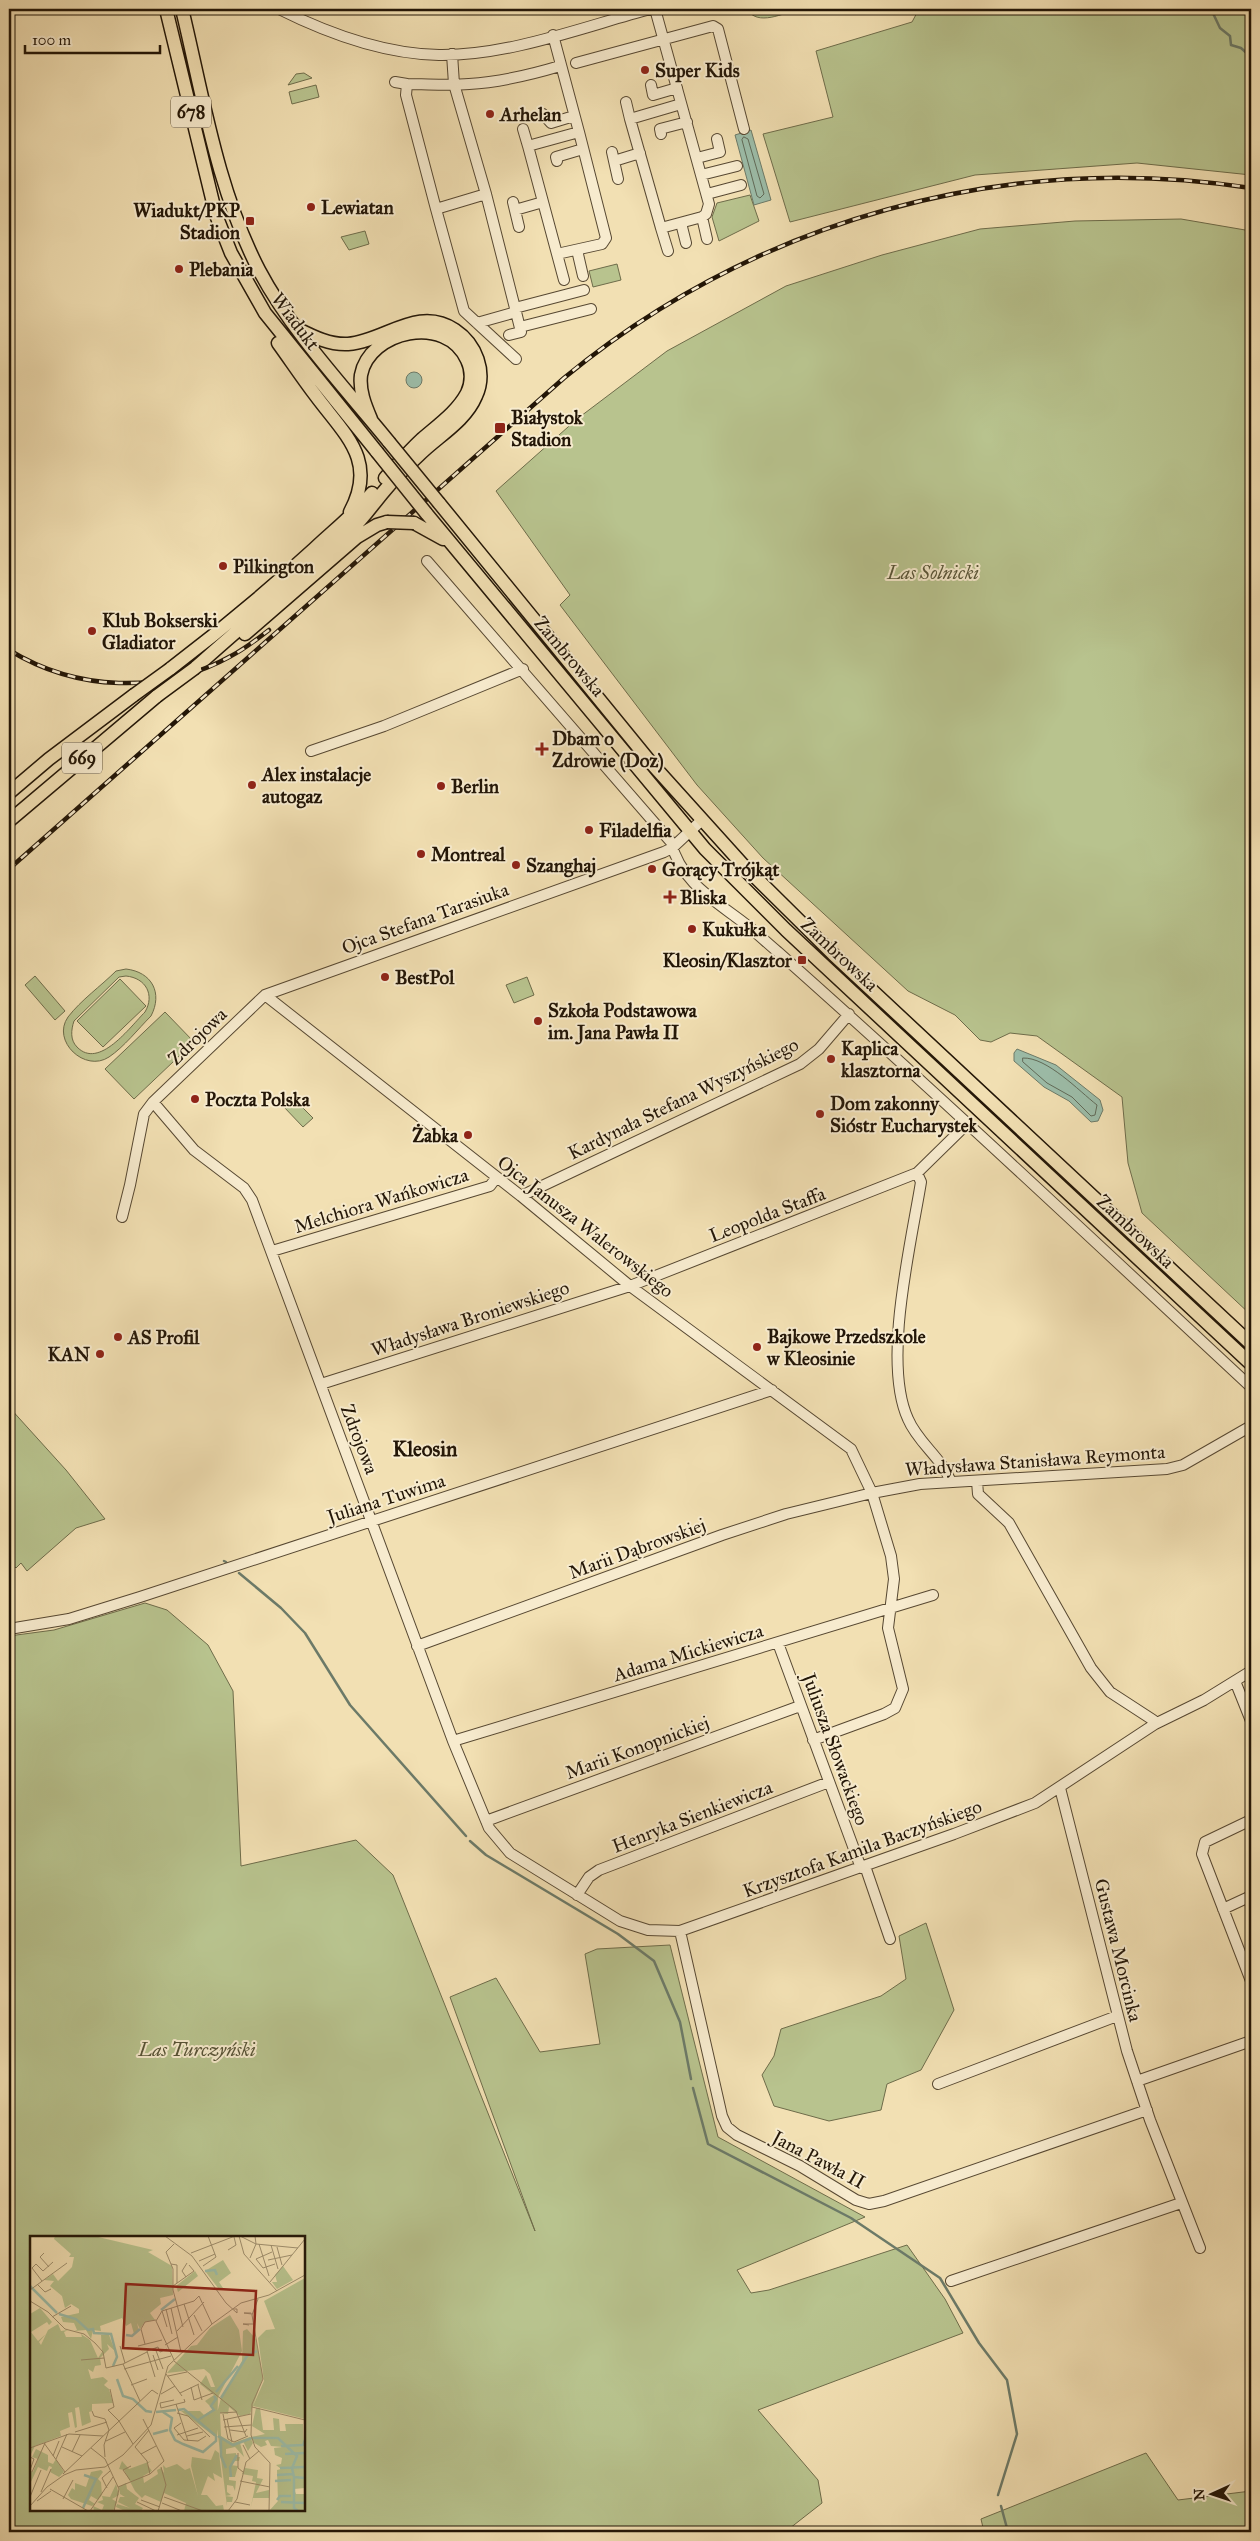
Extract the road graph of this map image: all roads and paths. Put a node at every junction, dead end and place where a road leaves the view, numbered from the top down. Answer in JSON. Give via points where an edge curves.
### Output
{"nodes":[{"id":1,"x":166,"y":9,"type":"edge"},
{"id":2,"x":182,"y":9,"type":"edge"},
{"id":3,"x":278,"y":9,"type":"edge"},
{"id":4,"x":650,"y":9,"type":"edge"},
{"id":5,"x":656,"y":9,"type":"edge"},
{"id":6,"x":553,"y":35,"type":"junction"},
{"id":7,"x":664,"y":38,"type":"junction"},
{"id":8,"x":452,"y":54,"type":"junction"},
{"id":9,"x":576,"y":63,"type":"dead end"},
{"id":10,"x":560,"y":66,"type":"junction"},
{"id":11,"x":396,"y":82,"type":"dead end"},
{"id":12,"x":407,"y":84,"type":"junction"},
{"id":13,"x":454,"y":84,"type":"junction"},
{"id":14,"x":650,"y":85,"type":"dead end"},
{"id":15,"x":677,"y":88,"type":"junction"},
{"id":16,"x":626,"y":102,"type":"dead end"},
{"id":17,"x":682,"y":104,"type":"junction"},
{"id":18,"x":543,"y":114,"type":"dead end"},
{"id":19,"x":574,"y":116,"type":"junction"},
{"id":20,"x":630,"y":119,"type":"junction"},
{"id":21,"x":687,"y":122,"type":"junction"},
{"id":22,"x":523,"y":128,"type":"dead end"},
{"id":23,"x":744,"y":129,"type":"dead end"},
{"id":24,"x":579,"y":132,"type":"junction"},
{"id":25,"x":661,"y":134,"type":"dead end"},
{"id":26,"x":717,"y":139,"type":"dead end"},
{"id":27,"x":528,"y":146,"type":"junction"},
{"id":28,"x":583,"y":149,"type":"junction"},
{"id":29,"x":640,"y":153,"type":"junction"},
{"id":30,"x":697,"y":158,"type":"junction"},
{"id":31,"x":557,"y":161,"type":"dead end"},
{"id":32,"x":737,"y":166,"type":"dead end"},
{"id":33,"x":701,"y":175,"type":"junction"},
{"id":34,"x":618,"y":179,"type":"dead end"},
{"id":35,"x":741,"y":186,"type":"dead end"},
{"id":36,"x":486,"y":194,"type":"junction"},
{"id":37,"x":707,"y":194,"type":"junction"},
{"id":38,"x":543,"y":202,"type":"junction"},
{"id":39,"x":436,"y":208,"type":"junction"},
{"id":40,"x":702,"y":217,"type":"junction"},
{"id":41,"x":681,"y":223,"type":"junction"},
{"id":42,"x":519,"y":227,"type":"dead end"},
{"id":43,"x":661,"y":228,"type":"junction"},
{"id":44,"x":707,"y":239,"type":"dead end"},
{"id":45,"x":686,"y":243,"type":"dead end"},
{"id":46,"x":577,"y":250,"type":"junction"},
{"id":47,"x":668,"y":251,"type":"dead end"},
{"id":48,"x":557,"y":254,"type":"junction"},
{"id":49,"x":584,"y":276,"type":"dead end"},
{"id":50,"x":564,"y":280,"type":"dead end"},
{"id":51,"x":584,"y":290,"type":"dead end"},
{"id":52,"x":257,"y":301,"type":"junction"},
{"id":53,"x":591,"y":309,"type":"dead end"},
{"id":54,"x":516,"y":310,"type":"junction"},
{"id":55,"x":477,"y":324,"type":"junction"},
{"id":56,"x":520,"y":327,"type":"junction"},
{"id":57,"x":298,"y":329,"type":"junction"},
{"id":58,"x":509,"y":335,"type":"dead end"},
{"id":59,"x":516,"y":359,"type":"dead end"},
{"id":60,"x":370,"y":419,"type":"junction"},
{"id":61,"x":454,"y":521,"type":"joint"},
{"id":62,"x":342,"y":525,"type":"junction"},
{"id":63,"x":443,"y":533,"type":"joint"},
{"id":64,"x":461,"y":556,"type":"junction"},
{"id":65,"x":427,"y":561,"type":"dead end"},
{"id":66,"x":195,"y":668,"type":"junction"},
{"id":67,"x":523,"y":669,"type":"junction"},
{"id":68,"x":311,"y":750,"type":"dead end"},
{"id":69,"x":9,"y":793,"type":"edge"},
{"id":70,"x":702,"y":820,"type":"junction"},
{"id":71,"x":9,"y":821,"type":"edge"},
{"id":72,"x":690,"y":832,"type":"junction"},
{"id":73,"x":672,"y":848,"type":"junction"},
{"id":74,"x":265,"y":995,"type":"junction"},
{"id":75,"x":849,"y":1014,"type":"junction"},
{"id":76,"x":153,"y":1102,"type":"junction"},
{"id":77,"x":968,"y":1123,"type":"junction"},
{"id":78,"x":916,"y":1173,"type":"junction"},
{"id":79,"x":496,"y":1178,"type":"junction"},
{"id":80,"x":521,"y":1196,"type":"junction"},
{"id":81,"x":122,"y":1217,"type":"dead end"},
{"id":82,"x":272,"y":1251,"type":"junction"},
{"id":83,"x":630,"y":1286,"type":"junction"},
{"id":84,"x":1251,"y":1344,"type":"edge"},
{"id":85,"x":1251,"y":1364,"type":"edge"},
{"id":86,"x":321,"y":1384,"type":"junction"},
{"id":87,"x":1251,"y":1387,"type":"edge"},
{"id":88,"x":772,"y":1390,"type":"junction"},
{"id":89,"x":1251,"y":1426,"type":"edge"},
{"id":90,"x":977,"y":1481,"type":"junction"},
{"id":91,"x":951,"y":1482,"type":"junction"},
{"id":92,"x":872,"y":1493,"type":"junction"},
{"id":93,"x":372,"y":1521,"type":"junction"},
{"id":94,"x":933,"y":1594,"type":"dead end"},
{"id":95,"x":891,"y":1606,"type":"junction"},
{"id":96,"x":9,"y":1629,"type":"edge"},
{"id":97,"x":778,"y":1643,"type":"junction"},
{"id":98,"x":417,"y":1646,"type":"junction"},
{"id":99,"x":1251,"y":1670,"type":"edge"},
{"id":100,"x":1235,"y":1682,"type":"junction"},
{"id":101,"x":800,"y":1706,"type":"junction"},
{"id":102,"x":1251,"y":1721,"type":"edge"},
{"id":103,"x":1155,"y":1724,"type":"junction"},
{"id":104,"x":813,"y":1740,"type":"junction"},
{"id":105,"x":453,"y":1741,"type":"junction"},
{"id":106,"x":829,"y":1782,"type":"junction"},
{"id":107,"x":1060,"y":1788,"type":"junction"},
{"id":108,"x":1251,"y":1820,"type":"edge"},
{"id":109,"x":486,"y":1821,"type":"junction"},
{"id":110,"x":863,"y":1867,"type":"junction"},
{"id":111,"x":577,"y":1895,"type":"junction"},
{"id":112,"x":1251,"y":1896,"type":"edge"},
{"id":113,"x":1223,"y":1909,"type":"junction"},
{"id":114,"x":680,"y":1931,"type":"junction"},
{"id":115,"x":890,"y":1939,"type":"dead end"},
{"id":116,"x":1251,"y":1981,"type":"edge"},
{"id":117,"x":1117,"y":2016,"type":"junction"},
{"id":118,"x":1251,"y":2041,"type":"edge"},
{"id":119,"x":1137,"y":2081,"type":"junction"},
{"id":120,"x":938,"y":2084,"type":"dead end"},
{"id":121,"x":1148,"y":2115,"type":"junction"},
{"id":122,"x":1181,"y":2203,"type":"junction"},
{"id":123,"x":1200,"y":2248,"type":"dead end"},
{"id":124,"x":951,"y":2281,"type":"dead end"}],
"edges":[{"from":1,"to":52,"type":"main road","name":"Wiadukt","number":"678","via":[[216,215],[231,254]]},
{"from":2,"to":57,"type":"main road","name":"Wiadukt","number":"678","via":[[234,212],[259,270]]},
{"from":3,"to":8,"type":"street","via":[[389,49]]},
{"from":4,"to":6,"type":"street"},
{"from":5,"to":7,"type":"street"},
{"from":6,"to":8,"type":"street","via":[[510,47]]},
{"from":6,"to":10,"type":"street"},
{"from":7,"to":9,"type":"street"},
{"from":7,"to":15,"type":"street"},
{"from":7,"to":23,"type":"street","via":[[713,26],[718,29]]},
{"from":8,"to":13,"type":"street"},
{"from":10,"to":13,"type":"street","via":[[522,77]]},
{"from":10,"to":19,"type":"street"},
{"from":11,"to":12,"type":"street"},
{"from":12,"to":13,"type":"street"},
{"from":12,"to":39,"type":"street","via":[[406,95]]},
{"from":13,"to":36,"type":"street"},
{"from":14,"to":15,"type":"street","via":[[653,95]]},
{"from":15,"to":17,"type":"street"},
{"from":16,"to":20,"type":"street"},
{"from":17,"to":20,"type":"street"},
{"from":17,"to":21,"type":"street"},
{"from":18,"to":19,"type":"street","via":[[552,123]]},
{"from":19,"to":24,"type":"street"},
{"from":20,"to":29,"type":"street"},
{"from":21,"to":25,"type":"street","via":[[660,129]]},
{"from":21,"to":30,"type":"street"},
{"from":22,"to":27,"type":"street"},
{"from":24,"to":27,"type":"street"},
{"from":24,"to":28,"type":"street"},
{"from":26,"to":30,"type":"street","via":[[720,152]]},
{"from":27,"to":38,"type":"street"},
{"from":28,"to":31,"type":"street","via":[[556,157]]},
{"from":28,"to":46,"type":"street","via":[[606,238],[602,244]]},
{"from":29,"to":34,"type":"street","via":[[613,156]]},
{"from":29,"to":43,"type":"street"},
{"from":30,"to":33,"type":"street"},
{"from":32,"to":33,"type":"street"},
{"from":33,"to":37,"type":"street"},
{"from":35,"to":37,"type":"street"},
{"from":36,"to":39,"type":"street"},
{"from":36,"to":54,"type":"street"},
{"from":37,"to":40,"type":"street","via":[[708,209]]},
{"from":38,"to":42,"type":"street","via":[[514,206]]},
{"from":38,"to":48,"type":"street"},
{"from":39,"to":55,"type":"street","via":[[462,308]]},
{"from":40,"to":41,"type":"street"},
{"from":40,"to":44,"type":"street"},
{"from":41,"to":43,"type":"street"},
{"from":41,"to":45,"type":"street"},
{"from":43,"to":47,"type":"street"},
{"from":46,"to":48,"type":"street"},
{"from":46,"to":49,"type":"street"},
{"from":48,"to":50,"type":"street"},
{"from":51,"to":54,"type":"street"},
{"from":52,"to":62,"type":"main road","via":[[265,324],[356,451],[361,471],[360,490]]},
{"from":52,"to":63,"type":"main road","name":"Wiadukt","number":"678","bridge":true},
{"from":53,"to":56,"type":"street"},
{"from":54,"to":55,"type":"street"},
{"from":54,"to":56,"type":"street"},
{"from":55,"to":59,"type":"street"},
{"from":56,"to":58,"type":"street","via":[[521,332]]},
{"from":57,"to":60,"type":"main road","name":"Wiadukt","number":"678"},
{"from":57,"to":66,"type":"main road","via":[[320,340],[347,344],[413,322],[425,320],[446,324],[466,339],[475,353],[481,376],[477,395],[465,414],[392,482],[351,530]]},
{"from":60,"to":61,"type":"main road","name":"Wiadukt","number":"678","bridge":true},
{"from":60,"to":62,"type":"main road","via":[[362,396],[361,379],[365,363],[376,350],[401,337],[424,331],[444,335],[459,346],[470,369],[470,382],[462,401],[396,465]]},
{"from":61,"to":70,"type":"main road","name":"Zambrowska","number":"678"},
{"from":62,"to":69,"type":"main road","number":"669","bridge":true,"via":[[223,628],[55,754]]},
{"from":63,"to":64,"type":"main road","name":"Zambrowska","number":"678"},
{"from":64,"to":66,"type":"main road","bridge":true,"via":[[440,536],[414,523],[377,525],[362,534],[229,646]]},
{"from":64,"to":72,"type":"main road","name":"Zambrowska","number":"678"},
{"from":65,"to":67,"type":"street","name":"Zambrowska"},
{"from":66,"to":71,"type":"main road","number":"669","bridge":true,"via":[[157,696]]},
{"from":67,"to":68,"type":"street","via":[[384,726]]},
{"from":67,"to":73,"type":"street","name":"Zambrowska","via":[[671,842]]},
{"from":70,"to":72,"type":"street","name":"Ojca Stefana Tarasiuka"},
{"from":70,"to":84,"type":"main road","name":"Zambrowska","number":"678","via":[[833,954]]},
{"from":72,"to":73,"type":"street","name":"Ojca Stefana Tarasiuka"},
{"from":72,"to":85,"type":"main road","name":"Zambrowska","number":"678","via":[[786,930]]},
{"from":73,"to":74,"type":"street","name":"Ojca Stefana Tarasiuka"},
{"from":73,"to":75,"type":"street","name":"Zambrowska","via":[[684,873],[704,893],[747,925]]},
{"from":74,"to":76,"type":"street","name":"Zdrojowa"},
{"from":74,"to":79,"type":"street","name":"Ojca Janusza Walerowskiego"},
{"from":75,"to":77,"type":"street","name":"Zambrowska"},
{"from":75,"to":80,"type":"street","name":"Kardynała Stefana Wyszyńskiego","via":[[819,1049],[800,1064]]},
{"from":76,"to":81,"type":"street","name":"Zdrojowa","via":[[144,1114]]},
{"from":76,"to":82,"type":"street","name":"Zdrojowa","via":[[194,1150],[244,1188]]},
{"from":77,"to":78,"type":"street","name":"Leopolda Staffa"},
{"from":77,"to":87,"type":"street","name":"Zambrowska"},
{"from":78,"to":83,"type":"street","name":"Leopolda Staffa"},
{"from":78,"to":91,"type":"street","via":[[921,1182],[903,1294],[897,1354],[898,1382],[908,1420],[948,1473]]},
{"from":79,"to":80,"type":"street","name":"Ojca Janusza Walerowskiego"},
{"from":79,"to":82,"type":"street","name":"Melchiora Wańkowicza","via":[[490,1186]]},
{"from":80,"to":83,"type":"street","name":"Ojca Janusza Walerowskiego"},
{"from":82,"to":86,"type":"street","name":"Zdrojowa"},
{"from":83,"to":86,"type":"street","name":"Władysława Broniewskiego"},
{"from":83,"to":88,"type":"street","name":"Ojca Janusza Walerowskiego"},
{"from":86,"to":93,"type":"street","name":"Zdrojowa"},
{"from":88,"to":92,"type":"street","name":"Ojca Janusza Walerowskiego","via":[[851,1449]]},
{"from":88,"to":93,"type":"street","name":"Juliana Tuwima"},
{"from":89,"to":90,"type":"street","name":"Władysława Stanisława Reymonta","via":[[1183,1465],[1167,1469]]},
{"from":90,"to":91,"type":"street","name":"Władysława Stanisława Reymonta"},
{"from":90,"to":103,"type":"street","via":[[978,1494],[1009,1523],[1092,1668],[1110,1692]]},
{"from":91,"to":92,"type":"street","name":"Władysława Stanisława Reymonta"},
{"from":92,"to":95,"type":"street","name":"Ojca Janusza Walerowskiego","via":[[891,1556],[894,1579]]},
{"from":92,"to":98,"type":"street","name":"Marii Dąbrowskiej","via":[[786,1514],[722,1535]]},
{"from":93,"to":96,"type":"street","name":"Juliana Tuwima","via":[[78,1616]]},
{"from":93,"to":98,"type":"street","name":"Zdrojowa"},
{"from":94,"to":95,"type":"street","name":"Adama Mickiewicza"},
{"from":95,"to":97,"type":"street","name":"Adama Mickiewicza"},
{"from":95,"to":104,"type":"street","name":"Ojca Janusza Walerowskiego","via":[[888,1628],[902,1689],[898,1703],[884,1714]]},
{"from":97,"to":101,"type":"street","name":"Juliusza Słowackiego"},
{"from":97,"to":105,"type":"street","name":"Adama Mickiewicza"},
{"from":98,"to":105,"type":"street","name":"Zdrojowa"},
{"from":99,"to":100,"type":"street","name":"Krzysztofa Kamila Baczyńskiego"},
{"from":100,"to":102,"type":"street"},
{"from":100,"to":103,"type":"street","name":"Krzysztofa Kamila Baczyńskiego"},
{"from":101,"to":104,"type":"street","name":"Juliusza Słowackiego"},
{"from":101,"to":109,"type":"street","name":"Marii Konopnickiej"},
{"from":103,"to":107,"type":"street","name":"Krzysztofa Kamila Baczyńskiego","via":[[1091,1764]]},
{"from":104,"to":106,"type":"street","name":"Juliusza Słowackiego"},
{"from":105,"to":109,"type":"street","name":"Zdrojowa"},
{"from":106,"to":110,"type":"street","name":"Juliusza Słowackiego"},
{"from":106,"to":111,"type":"street","name":"Henryka Sienkiewicza","via":[[599,1870],[589,1877]]},
{"from":107,"to":110,"type":"street","name":"Krzysztofa Kamila Baczyńskiego","via":[[1035,1802]]},
{"from":107,"to":117,"type":"street","name":"Gustawa Morcinka"},
{"from":108,"to":113,"type":"street","via":[[1205,1842],[1202,1854]]},
{"from":109,"to":111,"type":"street","name":"Krzysztofa Kamila Baczyńskiego","via":[[510,1853]]},
{"from":110,"to":114,"type":"street","name":"Krzysztofa Kamila Baczyńskiego"},
{"from":110,"to":115,"type":"street","name":"Juliusza Słowackiego"},
{"from":111,"to":114,"type":"street","name":"Krzysztofa Kamila Baczyńskiego","via":[[634,1928]]},
{"from":112,"to":113,"type":"street"},
{"from":113,"to":116,"type":"street"},
{"from":114,"to":121,"type":"street","name":"Jana Pawła II","via":[[727,2127],[856,2200],[869,2204],[884,2201]]},
{"from":117,"to":119,"type":"street","name":"Gustawa Morcinka"},
{"from":117,"to":120,"type":"street"},
{"from":118,"to":119,"type":"street"},
{"from":119,"to":121,"type":"street","name":"Gustawa Morcinka"},
{"from":121,"to":122,"type":"street","name":"Gustawa Morcinka"},
{"from":122,"to":123,"type":"street","name":"Gustawa Morcinka"},
{"from":122,"to":124,"type":"street"}]}
